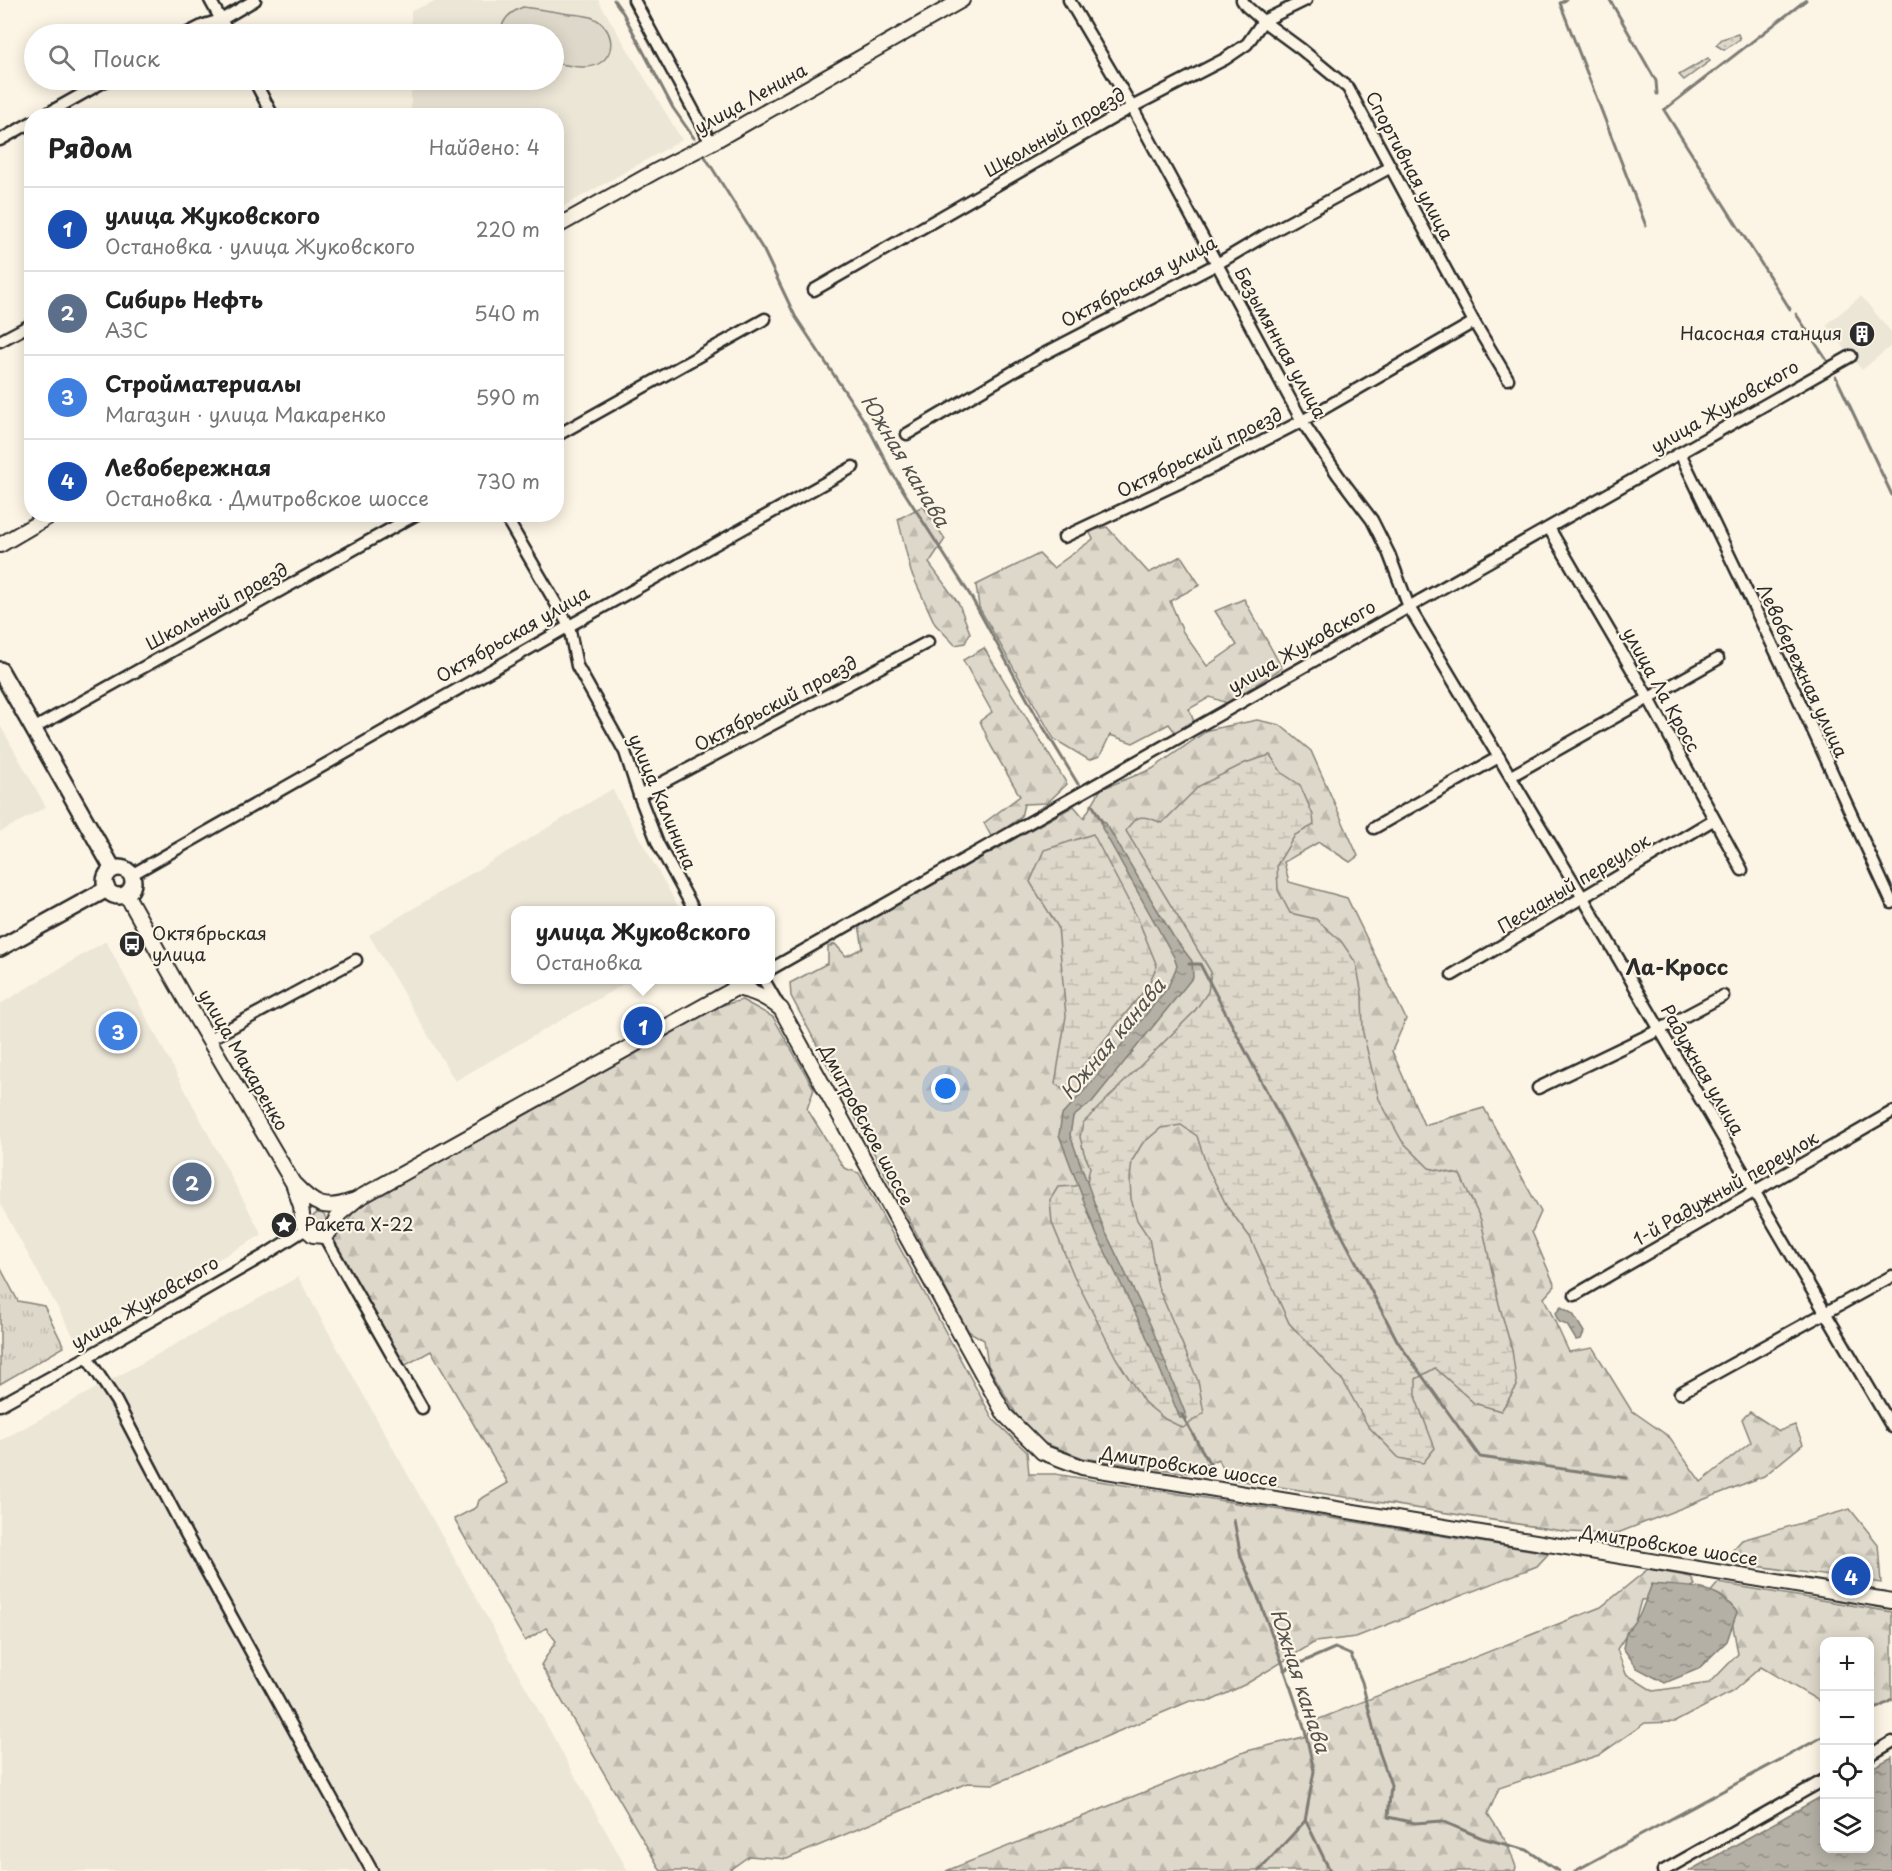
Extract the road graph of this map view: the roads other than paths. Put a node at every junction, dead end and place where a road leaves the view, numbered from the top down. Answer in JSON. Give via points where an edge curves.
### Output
{"nodes":[{"id":1,"x":210,"y":0,"type":"edge"},
{"id":2,"x":255,"y":0,"type":"edge"},
{"id":3,"x":634,"y":0,"type":"edge"},
{"id":4,"x":962,"y":0,"type":"edge"},
{"id":5,"x":1068,"y":0,"type":"edge"},
{"id":6,"x":1242,"y":0,"type":"edge"},
{"id":7,"x":1306,"y":0,"type":"edge"},
{"id":8,"x":221,"y":20,"type":"junction"},
{"id":9,"x":1263,"y":21,"type":"junction"},
{"id":10,"x":204,"y":24,"type":"edge"},
{"id":11,"x":223,"y":24,"type":"edge"},
{"id":12,"x":90,"y":90,"type":"edge"},
{"id":13,"x":259,"y":90,"type":"edge"},
{"id":14,"x":1132,"y":107,"type":"junction"},
{"id":15,"x":58,"y":108,"type":"edge"},
{"id":16,"x":269,"y":108,"type":"edge"},
{"id":17,"x":24,"y":126,"type":"edge"},
{"id":18,"x":0,"y":140,"type":"edge"},
{"id":19,"x":711,"y":142,"type":"junction"},
{"id":20,"x":1391,"y":167,"type":"junction"},
{"id":21,"x":564,"y":223,"type":"edge"},
{"id":22,"x":1217,"y":264,"type":"junction"},
{"id":23,"x":814,"y":290,"type":"dead end"},
{"id":24,"x":765,"y":319,"type":"dead end"},
{"id":25,"x":1474,"y":322,"type":"junction"},
{"id":26,"x":24,"y":328,"type":"edge"},
{"id":27,"x":0,"y":341,"type":"edge"},
{"id":28,"x":1851,"y":356,"type":"dead end"},
{"id":29,"x":1508,"y":380,"type":"dead end"},
{"id":30,"x":1302,"y":421,"type":"junction"},
{"id":31,"x":564,"y":432,"type":"edge"},
{"id":32,"x":907,"y":434,"type":"dead end"},
{"id":33,"x":1680,"y":453,"type":"junction"},
{"id":34,"x":854,"y":467,"type":"dead end"},
{"id":35,"x":39,"y":522,"type":"edge"},
{"id":36,"x":403,"y":522,"type":"edge"},
{"id":37,"x":509,"y":522,"type":"edge"},
{"id":38,"x":1549,"y":528,"type":"junction"},
{"id":39,"x":1064,"y":537,"type":"dead end"},
{"id":40,"x":0,"y":545,"type":"edge"},
{"id":41,"x":1409,"y":607,"type":"junction"},
{"id":42,"x":568,"y":626,"type":"junction"},
{"id":43,"x":928,"y":642,"type":"dead end"},
{"id":44,"x":1718,"y":659,"type":"dead end"},
{"id":45,"x":0,"y":670,"type":"edge"},
{"id":46,"x":1647,"y":697,"type":"junction"},
{"id":47,"x":33,"y":729,"type":"junction"},
{"id":48,"x":1498,"y":757,"type":"junction"},
{"id":49,"x":1511,"y":776,"type":"junction"},
{"id":50,"x":639,"y":795,"type":"junction"},
{"id":51,"x":1713,"y":820,"type":"junction"},
{"id":52,"x":1374,"y":828,"type":"dead end"},
{"id":53,"x":113,"y":869,"type":"junction"},
{"id":54,"x":1742,"y":870,"type":"dead end"},
{"id":55,"x":131,"y":875,"type":"junction"},
{"id":56,"x":107,"y":889,"type":"junction"},
{"id":57,"x":126,"y":894,"type":"junction"},
{"id":58,"x":1583,"y":897,"type":"junction"},
{"id":59,"x":1892,"y":903,"type":"edge"},
{"id":60,"x":692,"y":906,"type":"edge"},
{"id":61,"x":0,"y":948,"type":"edge"},
{"id":62,"x":356,"y":960,"type":"dead end"},
{"id":63,"x":775,"y":967,"type":"edge"},
{"id":64,"x":1452,"y":975,"type":"dead end"},
{"id":65,"x":734,"y":984,"type":"edge"},
{"id":66,"x":766,"y":984,"type":"edge"},
{"id":67,"x":1723,"y":996,"type":"dead end"},
{"id":68,"x":781,"y":1009,"type":"junction"},
{"id":69,"x":1659,"y":1030,"type":"junction"},
{"id":70,"x":208,"y":1040,"type":"junction"},
{"id":71,"x":1538,"y":1088,"type":"dead end"},
{"id":72,"x":1892,"y":1112,"type":"edge"},
{"id":73,"x":292,"y":1183,"type":"junction"},
{"id":74,"x":1753,"y":1192,"type":"junction"},
{"id":75,"x":357,"y":1199,"type":"junction"},
{"id":76,"x":322,"y":1205,"type":"junction"},
{"id":77,"x":334,"y":1222,"type":"junction"},
{"id":78,"x":304,"y":1224,"type":"junction"},
{"id":79,"x":324,"y":1236,"type":"junction"},
{"id":80,"x":1892,"y":1276,"type":"edge"},
{"id":81,"x":1575,"y":1295,"type":"dead end"},
{"id":82,"x":1826,"y":1313,"type":"junction"},
{"id":83,"x":87,"y":1358,"type":"junction"},
{"id":84,"x":1680,"y":1393,"type":"dead end"},
{"id":85,"x":0,"y":1405,"type":"edge"},
{"id":86,"x":422,"y":1408,"type":"dead end"},
{"id":87,"x":1892,"y":1427,"type":"edge"},
{"id":88,"x":1892,"y":1600,"type":"edge"},
{"id":89,"x":1892,"y":1742,"type":"edge"},
{"id":90,"x":1874,"y":1752,"type":"edge"},
{"id":91,"x":1820,"y":1782,"type":"edge"},
{"id":92,"x":372,"y":1871,"type":"edge"},
{"id":93,"x":1663,"y":1871,"type":"edge"}],
"edges":[{"from":1,"to":8,"type":"street"},
{"from":2,"to":8,"type":"street"},
{"from":3,"to":19,"type":"street"},
{"from":4,"to":19,"type":"street","name":"улица Ленина"},
{"from":5,"to":14,"type":"street","name":"Безымянная улица"},
{"from":6,"to":9,"type":"street","name":"Спортивная улица"},
{"from":7,"to":9,"type":"street","name":"Школьный проезд"},
{"from":8,"to":10,"type":"street"},
{"from":8,"to":11,"type":"street"},
{"from":9,"to":14,"type":"street","name":"Школьный проезд","via":[[1247,44],[1225,59]]},
{"from":9,"to":20,"type":"street","name":"Спортивная улица","via":[[1348,88]]},
{"from":12,"to":15,"type":"street"},
{"from":13,"to":16,"type":"street"},
{"from":14,"to":22,"type":"street","name":"Безымянная улица"},
{"from":14,"to":23,"type":"street","name":"Школьный проезд"},
{"from":17,"to":18,"type":"street"},
{"from":19,"to":21,"type":"street","name":"улица Ленина"},
{"from":20,"to":22,"type":"street","name":"Октябрьская улица"},
{"from":20,"to":25,"type":"street","name":"Спортивная улица"},
{"from":22,"to":30,"type":"street","name":"Безымянная улица"},
{"from":22,"to":32,"type":"street","name":"Октябрьская улица","via":[[1040,356]]},
{"from":24,"to":31,"type":"street"},
{"from":25,"to":29,"type":"street","name":"Спортивная улица"},
{"from":25,"to":30,"type":"street","name":"Октябрьский проезд"},
{"from":26,"to":27,"type":"street"},
{"from":28,"to":33,"type":"street","name":"улица Жуковского"},
{"from":30,"to":39,"type":"street","name":"Октябрьский проезд"},
{"from":30,"to":41,"type":"street","name":"Безымянная улица","via":[[1372,520]]},
{"from":33,"to":38,"type":"street","name":"улица Жуковского"},
{"from":33,"to":59,"type":"street","name":"Левобережная улица"},
{"from":34,"to":42,"type":"street","name":"Октябрьская улица"},
{"from":35,"to":40,"type":"street"},
{"from":36,"to":47,"type":"street","name":"Школьный проезд"},
{"from":37,"to":42,"type":"street","name":"улица Калинина"},
{"from":38,"to":41,"type":"street","name":"улица Жуковского"},
{"from":38,"to":46,"type":"street","name":"улица Ла Кросс"},
{"from":41,"to":48,"type":"street","name":"Радужная улица"},
{"from":41,"to":63,"type":"street","name":"улица Жуковского"},
{"from":42,"to":50,"type":"street","name":"улица Калинина","via":[[577,666],[626,752]]},
{"from":42,"to":55,"type":"street","name":"Октябрьская улица"},
{"from":43,"to":50,"type":"street","name":"Октябрьский проезд"},
{"from":44,"to":46,"type":"street"},
{"from":45,"to":47,"type":"main road"},
{"from":46,"to":49,"type":"street"},
{"from":46,"to":51,"type":"street","name":"улица Ла Кросс"},
{"from":47,"to":53,"type":"main road"},
{"from":48,"to":49,"type":"street","name":"Радужная улица"},
{"from":48,"to":52,"type":"street"},
{"from":49,"to":58,"type":"street","name":"Радужная улица"},
{"from":50,"to":60,"type":"street","name":"улица Калинина","via":[[658,844]]},
{"from":51,"to":54,"type":"street","name":"улица Ла Кросс"},
{"from":51,"to":58,"type":"street","name":"Песчаный переулок"},
{"from":53,"to":55,"type":"main road","via":[[123,869]]},
{"from":53,"to":56,"type":"main road","via":[[106,877]]},
{"from":55,"to":57,"type":"main road","via":[[132,886]]},
{"from":56,"to":57,"type":"main road","via":[[115,895]]},
{"from":56,"to":61,"type":"main road"},
{"from":57,"to":70,"type":"street","name":"улица Макаренко"},
{"from":58,"to":64,"type":"street","name":"Песчаный переулок"},
{"from":58,"to":69,"type":"street","name":"Радужная улица"},
{"from":62,"to":70,"type":"street"},
{"from":65,"to":68,"type":"street","name":"Дмитровское шоссе"},
{"from":65,"to":75,"type":"street"},
{"from":66,"to":68,"type":"street"},
{"from":67,"to":69,"type":"street"},
{"from":68,"to":88,"type":"street","name":"Дмитровское шоссе","via":[[1005,1415],[1042,1452],[1082,1467]]},
{"from":69,"to":71,"type":"street"},
{"from":69,"to":74,"type":"street","name":"Радужная улица"},
{"from":70,"to":73,"type":"street","name":"улица Макаренко"},
{"from":72,"to":74,"type":"street","name":"1-й Радужный переулок"},
{"from":73,"to":76,"type":"street"},
{"from":73,"to":78,"type":"street","name":"улица Макаренко"},
{"from":74,"to":81,"type":"street","name":"1-й Радужный переулок"},
{"from":74,"to":82,"type":"street","name":"Радужная улица"},
{"from":75,"to":76,"type":"street"},
{"from":75,"to":77,"type":"street"},
{"from":76,"to":77,"type":"street","via":[[333,1213]]},
{"from":76,"to":78,"type":"street","via":[[306,1211]]},
{"from":77,"to":79,"type":"street"},
{"from":78,"to":79,"type":"street","via":[[314,1235]]},
{"from":78,"to":83,"type":"street","name":"улица Жуковского","via":[[266,1255]]},
{"from":79,"to":86,"type":"street"},
{"from":80,"to":82,"type":"street"},
{"from":82,"to":84,"type":"street"},
{"from":82,"to":87,"type":"street","name":"Радужная улица"},
{"from":83,"to":85,"type":"street","name":"улица Жуковского"},
{"from":83,"to":92,"type":"street","via":[[116,1401]]},
{"from":89,"to":90,"type":"street"},
{"from":91,"to":93,"type":"street"}]}
